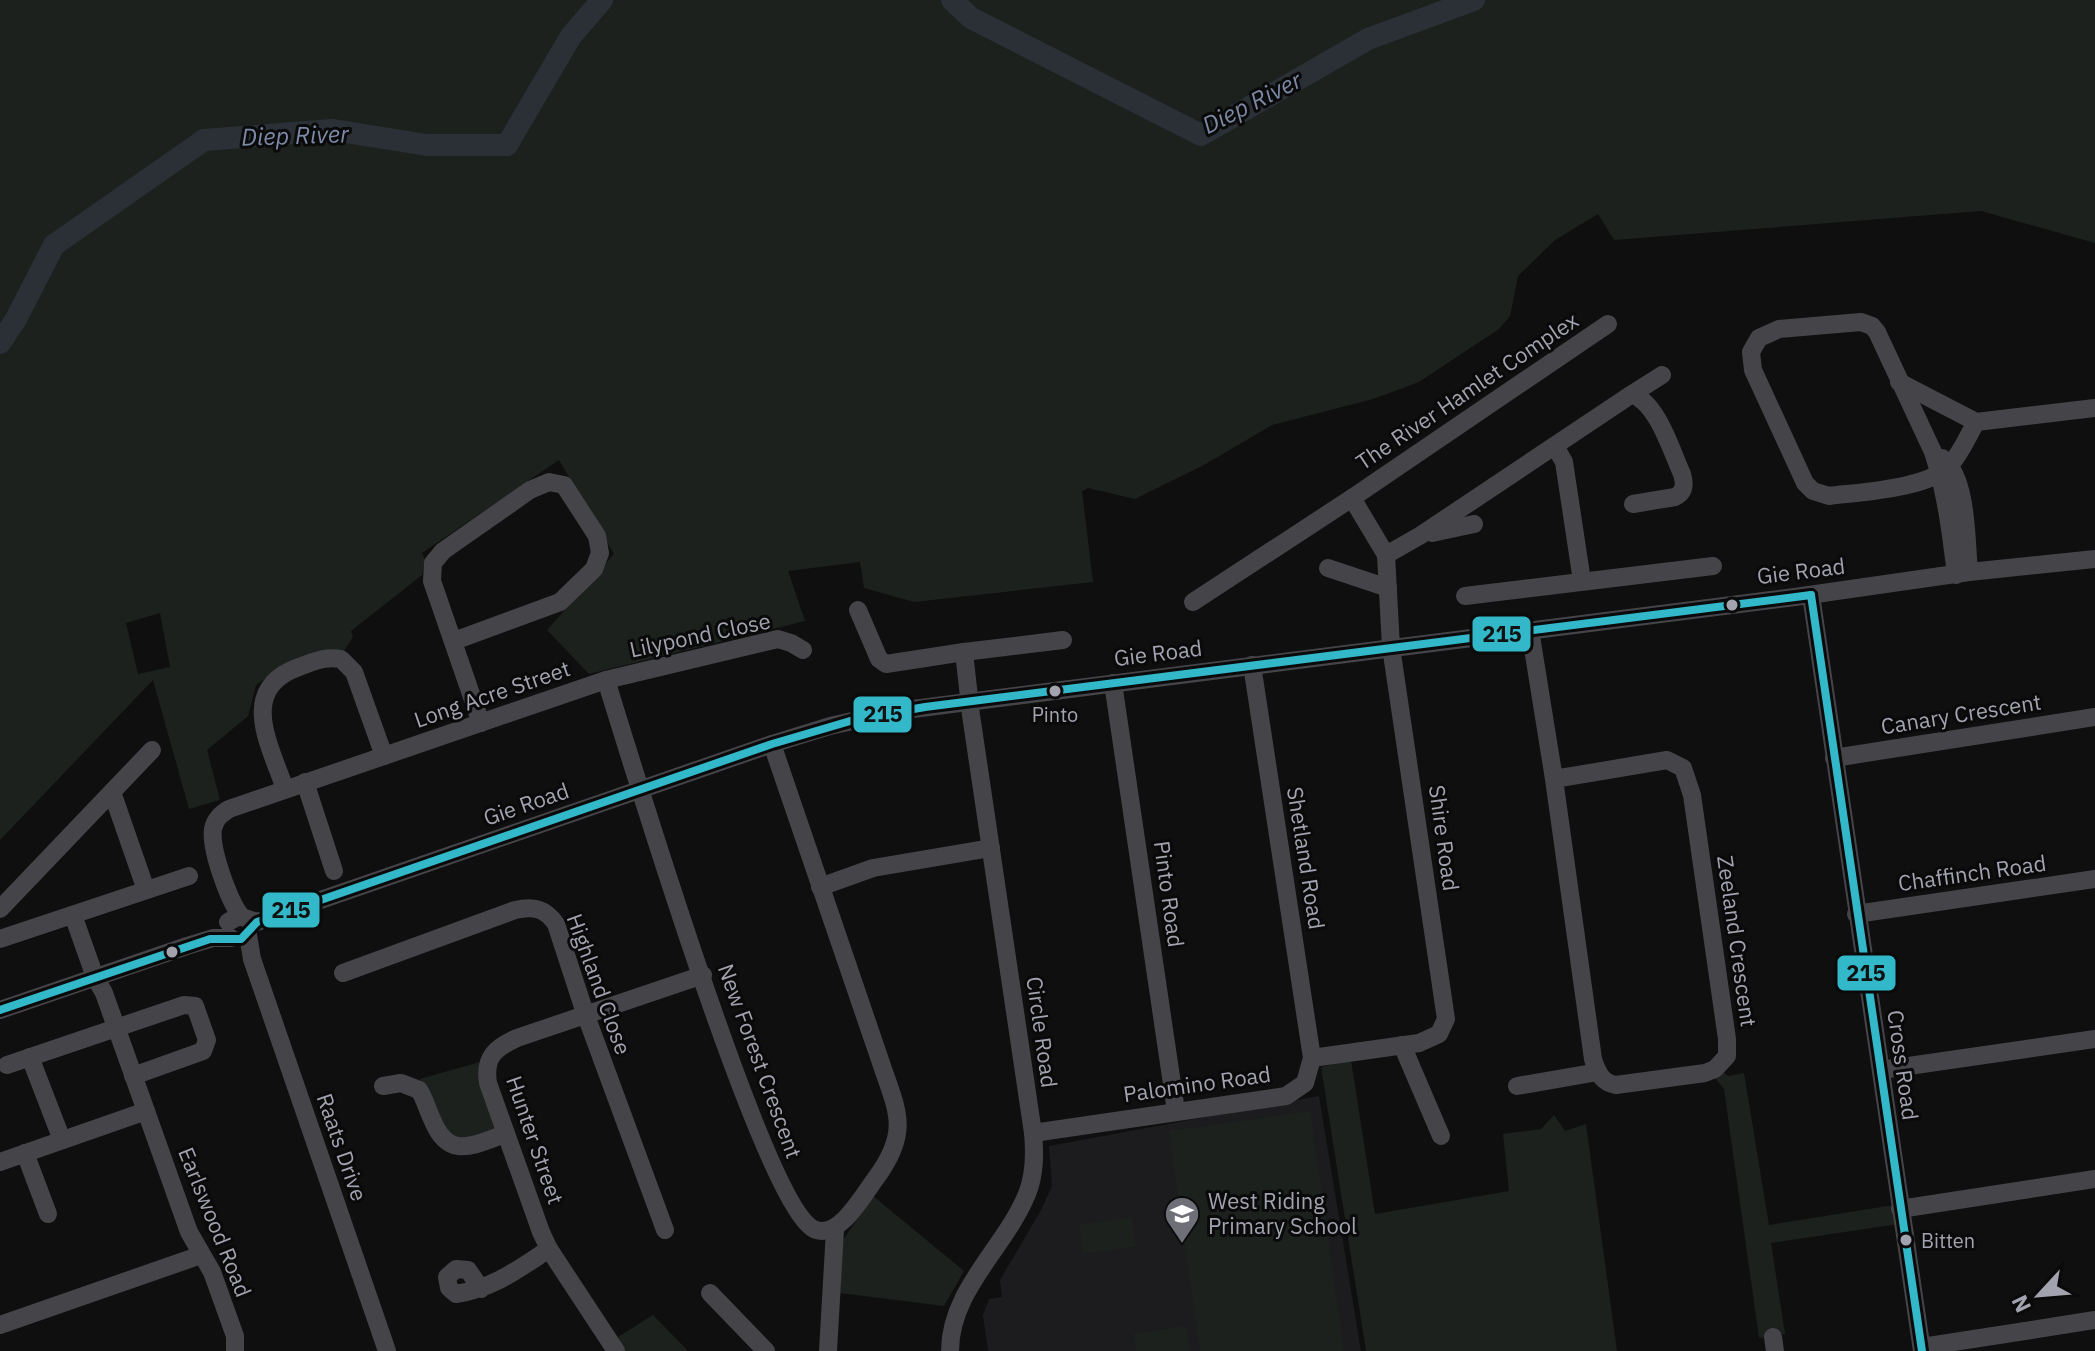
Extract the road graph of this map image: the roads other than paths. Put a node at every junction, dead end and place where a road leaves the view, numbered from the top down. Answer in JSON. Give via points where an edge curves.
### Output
{"nodes":[{"id":1,"x":1608,"y":324,"type":"dead end"},
{"id":2,"x":1662,"y":375,"type":"dead end"},
{"id":3,"x":1899,"y":382,"type":"junction"},
{"id":4,"x":1632,"y":394,"type":"junction"},
{"id":5,"x":2095,"y":408,"type":"edge"},
{"id":6,"x":1976,"y":422,"type":"junction"},
{"id":7,"x":1555,"y":446,"type":"junction"},
{"id":8,"x":1945,"y":469,"type":"junction"},
{"id":9,"x":1352,"y":498,"type":"junction"},
{"id":10,"x":1633,"y":504,"type":"dead end"},
{"id":11,"x":1474,"y":524,"type":"dead end"},
{"id":12,"x":1421,"y":535,"type":"junction"},
{"id":13,"x":1386,"y":555,"type":"junction"},
{"id":14,"x":2095,"y":559,"type":"edge"},
{"id":15,"x":1713,"y":566,"type":"dead end"},
{"id":16,"x":1328,"y":568,"type":"dead end"},
{"id":17,"x":1962,"y":574,"type":"junction"},
{"id":18,"x":1582,"y":581,"type":"junction"},
{"id":19,"x":1388,"y":588,"type":"junction"},
{"id":20,"x":1811,"y":595,"type":"junction"},
{"id":21,"x":1465,"y":596,"type":"dead end"},
{"id":22,"x":1193,"y":602,"type":"dead end"},
{"id":23,"x":858,"y":610,"type":"dead end"},
{"id":24,"x":1530,"y":630,"type":"junction"},
{"id":25,"x":1063,"y":640,"type":"dead end"},
{"id":26,"x":454,"y":641,"type":"junction"},
{"id":27,"x":1391,"y":647,"type":"junction"},
{"id":28,"x":803,"y":650,"type":"dead end"},
{"id":29,"x":964,"y":652,"type":"junction"},
{"id":30,"x":1252,"y":665,"type":"junction"},
{"id":31,"x":606,"y":680,"type":"junction"},
{"id":32,"x":1113,"y":683,"type":"junction"},
{"id":33,"x":969,"y":702,"type":"junction"},
{"id":34,"x":2095,"y":717,"type":"edge"},
{"id":35,"x":481,"y":723,"type":"junction"},
{"id":36,"x":772,"y":744,"type":"junction"},
{"id":37,"x":384,"y":756,"type":"junction"},
{"id":38,"x":1834,"y":758,"type":"junction"},
{"id":39,"x":161,"y":769,"type":"dead end"},
{"id":40,"x":1554,"y":779,"type":"junction"},
{"id":41,"x":305,"y":782,"type":"junction"},
{"id":42,"x":285,"y":789,"type":"junction"},
{"id":43,"x":641,"y":790,"type":"junction"},
{"id":44,"x":112,"y":792,"type":"junction"},
{"id":45,"x":991,"y":848,"type":"junction"},
{"id":46,"x":334,"y":871,"type":"dead end"},
{"id":47,"x":189,"y":876,"type":"dead end"},
{"id":48,"x":2095,"y":879,"type":"edge"},
{"id":49,"x":820,"y":887,"type":"junction"},
{"id":50,"x":146,"y":890,"type":"junction"},
{"id":51,"x":0,"y":909,"type":"edge"},
{"id":52,"x":77,"y":913,"type":"junction"},
{"id":53,"x":1856,"y":914,"type":"junction"},
{"id":54,"x":237,"y":926,"type":"junction"},
{"id":55,"x":1,"y":938,"type":"edge"},
{"id":56,"x":343,"y":973,"type":"dead end"},
{"id":57,"x":703,"y":975,"type":"junction"},
{"id":58,"x":101,"y":982,"type":"junction"},
{"id":59,"x":0,"y":1010,"type":"edge"},
{"id":60,"x":585,"y":1013,"type":"junction"},
{"id":61,"x":117,"y":1028,"type":"junction"},
{"id":62,"x":2095,"y":1039,"type":"edge"},
{"id":63,"x":1402,"y":1045,"type":"junction"},
{"id":64,"x":30,"y":1057,"type":"junction"},
{"id":65,"x":1312,"y":1058,"type":"junction"},
{"id":66,"x":7,"y":1065,"type":"dead end"},
{"id":67,"x":1881,"y":1070,"type":"junction"},
{"id":68,"x":1598,"y":1072,"type":"junction"},
{"id":69,"x":133,"y":1076,"type":"junction"},
{"id":70,"x":383,"y":1086,"type":"dead end"},
{"id":71,"x":1517,"y":1086,"type":"dead end"},
{"id":72,"x":146,"y":1111,"type":"junction"},
{"id":73,"x":1176,"y":1111,"type":"junction"},
{"id":74,"x":1033,"y":1133,"type":"junction"},
{"id":75,"x":505,"y":1134,"type":"junction"},
{"id":76,"x":1441,"y":1136,"type":"dead end"},
{"id":77,"x":62,"y":1140,"type":"junction"},
{"id":78,"x":25,"y":1153,"type":"junction"},
{"id":79,"x":0,"y":1162,"type":"edge"},
{"id":80,"x":2095,"y":1179,"type":"edge"},
{"id":81,"x":1900,"y":1209,"type":"junction"},
{"id":82,"x":48,"y":1214,"type":"dead end"},
{"id":83,"x":665,"y":1230,"type":"dead end"},
{"id":84,"x":835,"y":1230,"type":"junction"},
{"id":85,"x":549,"y":1249,"type":"junction"},
{"id":86,"x":201,"y":1255,"type":"junction"},
{"id":87,"x":481,"y":1289,"type":"dead end"},
{"id":88,"x":710,"y":1293,"type":"dead end"},
{"id":89,"x":2095,"y":1320,"type":"edge"},
{"id":90,"x":0,"y":1325,"type":"edge"},
{"id":91,"x":1922,"y":1349,"type":"edge"},
{"id":92,"x":235,"y":1351,"type":"edge"},
{"id":93,"x":387,"y":1351,"type":"edge"},
{"id":94,"x":616,"y":1351,"type":"edge"},
{"id":95,"x":766,"y":1351,"type":"edge"},
{"id":96,"x":828,"y":1351,"type":"edge"},
{"id":97,"x":950,"y":1351,"type":"edge"}],
"edges":[{"from":1,"to":9,"type":"street","name":"The River Hamlet Complex"},
{"from":2,"to":4,"type":"street"},
{"from":3,"to":6,"type":"street"},
{"from":3,"to":8,"type":"street"},
{"from":3,"to":8,"type":"street","via":[[1877,332],[1861,322],[1779,329],[1759,338],[1751,352],[1753,370],[1813,491],[1829,496],[1903,487]]},
{"from":4,"to":7,"type":"street"},
{"from":4,"to":10,"type":"street","via":[[1651,408],[1684,485],[1675,497]]},
{"from":5,"to":6,"type":"street"},
{"from":6,"to":8,"type":"street"},
{"from":7,"to":12,"type":"street"},
{"from":7,"to":18,"type":"street","via":[[1564,462]]},
{"from":8,"to":17,"type":"street","via":[[1956,476],[1962,501]]},
{"from":9,"to":13,"type":"street","name":"The River Hamlet Complex"},
{"from":9,"to":22,"type":"street","name":"The River Hamlet Complex"},
{"from":11,"to":12,"type":"street"},
{"from":12,"to":13,"type":"street"},
{"from":13,"to":19,"type":"street","name":"The River Hamlet Complex"},
{"from":14,"to":17,"type":"street","name":"Gie Road"},
{"from":15,"to":18,"type":"street"},
{"from":16,"to":19,"type":"street"},
{"from":17,"to":20,"type":"street","name":"Gie Road"},
{"from":18,"to":21,"type":"street"},
{"from":19,"to":27,"type":"street","name":"The River Hamlet Complex"},
{"from":20,"to":24,"type":"street","name":"Gie Road"},
{"from":20,"to":38,"type":"street","name":"Cross Road"},
{"from":23,"to":29,"type":"street","via":[[886,664]]},
{"from":24,"to":27,"type":"street","name":"Gie Road"},
{"from":24,"to":40,"type":"street"},
{"from":25,"to":29,"type":"street"},
{"from":26,"to":26,"type":"street","via":[[432,581],[435,558],[530,490],[549,482],[564,485],[597,536],[600,553],[594,569],[560,602]]},
{"from":26,"to":35,"type":"street"},
{"from":27,"to":30,"type":"street","name":"Gie Road"},
{"from":27,"to":63,"type":"street","name":"Shire Road","via":[[1446,1019],[1439,1034]]},
{"from":28,"to":31,"type":"street","name":"Lilypond Close","via":[[778,639]]},
{"from":29,"to":33,"type":"street","name":"Circle Road"},
{"from":30,"to":32,"type":"street","name":"Gie Road"},
{"from":30,"to":65,"type":"street","name":"Shetland Road"},
{"from":31,"to":35,"type":"street","name":"Long Acre Street"},
{"from":31,"to":43,"type":"street","name":"Long Acre Street"},
{"from":32,"to":33,"type":"street","name":"Gie Road"},
{"from":32,"to":73,"type":"street","name":"Pinto Road"},
{"from":33,"to":36,"type":"street","name":"Gie Road","via":[[857,719]]},
{"from":33,"to":45,"type":"street","name":"Circle Road"},
{"from":34,"to":38,"type":"street","name":"Canary Crescent"},
{"from":35,"to":37,"type":"street","name":"Long Acre Street"},
{"from":36,"to":43,"type":"street","name":"Gie Road"},
{"from":36,"to":49,"type":"street"},
{"from":37,"to":41,"type":"street","name":"Long Acre Street"},
{"from":37,"to":42,"type":"street","via":[[354,672],[341,659],[320,659],[287,671],[264,697],[262,722]]},
{"from":38,"to":53,"type":"street","name":"Cross Road"},
{"from":39,"to":44,"type":"street","via":[[149,752]]},
{"from":40,"to":68,"type":"street"},
{"from":40,"to":68,"type":"street","name":"Zeeland Crescent","via":[[1667,760],[1683,768],[1692,795],[1727,1056],[1711,1071],[1640,1083],[1611,1084]]},
{"from":41,"to":42,"type":"street","name":"Long Acre Street"},
{"from":41,"to":46,"type":"street"},
{"from":42,"to":54,"type":"street","name":"Long Acre Street","via":[[229,809],[216,822],[213,839]]},
{"from":43,"to":54,"type":"street","name":"Gie Road"},
{"from":43,"to":57,"type":"street","name":"New Forest Crescent"},
{"from":44,"to":50,"type":"street"},
{"from":44,"to":51,"type":"street"},
{"from":45,"to":49,"type":"street","via":[[873,868]]},
{"from":45,"to":74,"type":"street","name":"Circle Road"},
{"from":47,"to":50,"type":"street"},
{"from":48,"to":53,"type":"street","name":"Chaffinch Road"},
{"from":49,"to":84,"type":"street","via":[[898,1126],[893,1152]]},
{"from":50,"to":52,"type":"street"},
{"from":52,"to":55,"type":"street"},
{"from":52,"to":58,"type":"street","name":"Earlswood Road"},
{"from":53,"to":67,"type":"street","name":"Cross Road"},
{"from":54,"to":58,"type":"street","name":"Gie Road"},
{"from":54,"to":93,"type":"street","name":"Raats Drive"},
{"from":56,"to":60,"type":"street","name":"Highland Close","via":[[533,908],[556,924]]},
{"from":57,"to":60,"type":"street","name":"Hunter Street"},
{"from":57,"to":84,"type":"street","name":"New Forest Crescent","via":[[736,1079],[778,1178],[809,1225],[817,1231]]},
{"from":58,"to":59,"type":"street","name":"Gie Road"},
{"from":58,"to":61,"type":"street","name":"Earlswood Road"},
{"from":60,"to":75,"type":"street","name":"Hunter Street","via":[[517,1038],[490,1056],[488,1083]]},
{"from":60,"to":83,"type":"street","name":"Highland Close"},
{"from":61,"to":64,"type":"street"},
{"from":61,"to":69,"type":"street","name":"Earlswood Road"},
{"from":61,"to":69,"type":"street","via":[[190,1004],[202,1025],[207,1040],[203,1051]]},
{"from":62,"to":67,"type":"street"},
{"from":63,"to":65,"type":"street"},
{"from":63,"to":76,"type":"street"},
{"from":64,"to":66,"type":"street"},
{"from":64,"to":77,"type":"street"},
{"from":65,"to":73,"type":"street","name":"Palomino Road","via":[[1305,1083],[1286,1096]]},
{"from":67,"to":81,"type":"street","name":"Cross Road"},
{"from":68,"to":71,"type":"street"},
{"from":69,"to":72,"type":"street","name":"Earlswood Road"},
{"from":70,"to":75,"type":"street","via":[[401,1083],[419,1090],[439,1136],[453,1146]]},
{"from":72,"to":77,"type":"street"},
{"from":72,"to":86,"type":"street","name":"Earlswood Road"},
{"from":73,"to":74,"type":"street","name":"Palomino Road"},
{"from":74,"to":97,"type":"street","name":"Circle Road","via":[[1034,1163],[1026,1196],[961,1304]]},
{"from":75,"to":85,"type":"street","name":"Hunter Street"},
{"from":77,"to":78,"type":"street"},
{"from":78,"to":79,"type":"street"},
{"from":78,"to":82,"type":"street"},
{"from":80,"to":81,"type":"street"},
{"from":81,"to":91,"type":"street","name":"Cross Road"},
{"from":84,"to":96,"type":"street"},
{"from":85,"to":87,"type":"street"},
{"from":85,"to":94,"type":"street","name":"Hunter Street"},
{"from":86,"to":90,"type":"street"},
{"from":86,"to":92,"type":"street","name":"Earlswood Road","via":[[235,1336]]},
{"from":88,"to":95,"type":"street"},
{"from":89,"to":91,"type":"street"}]}
